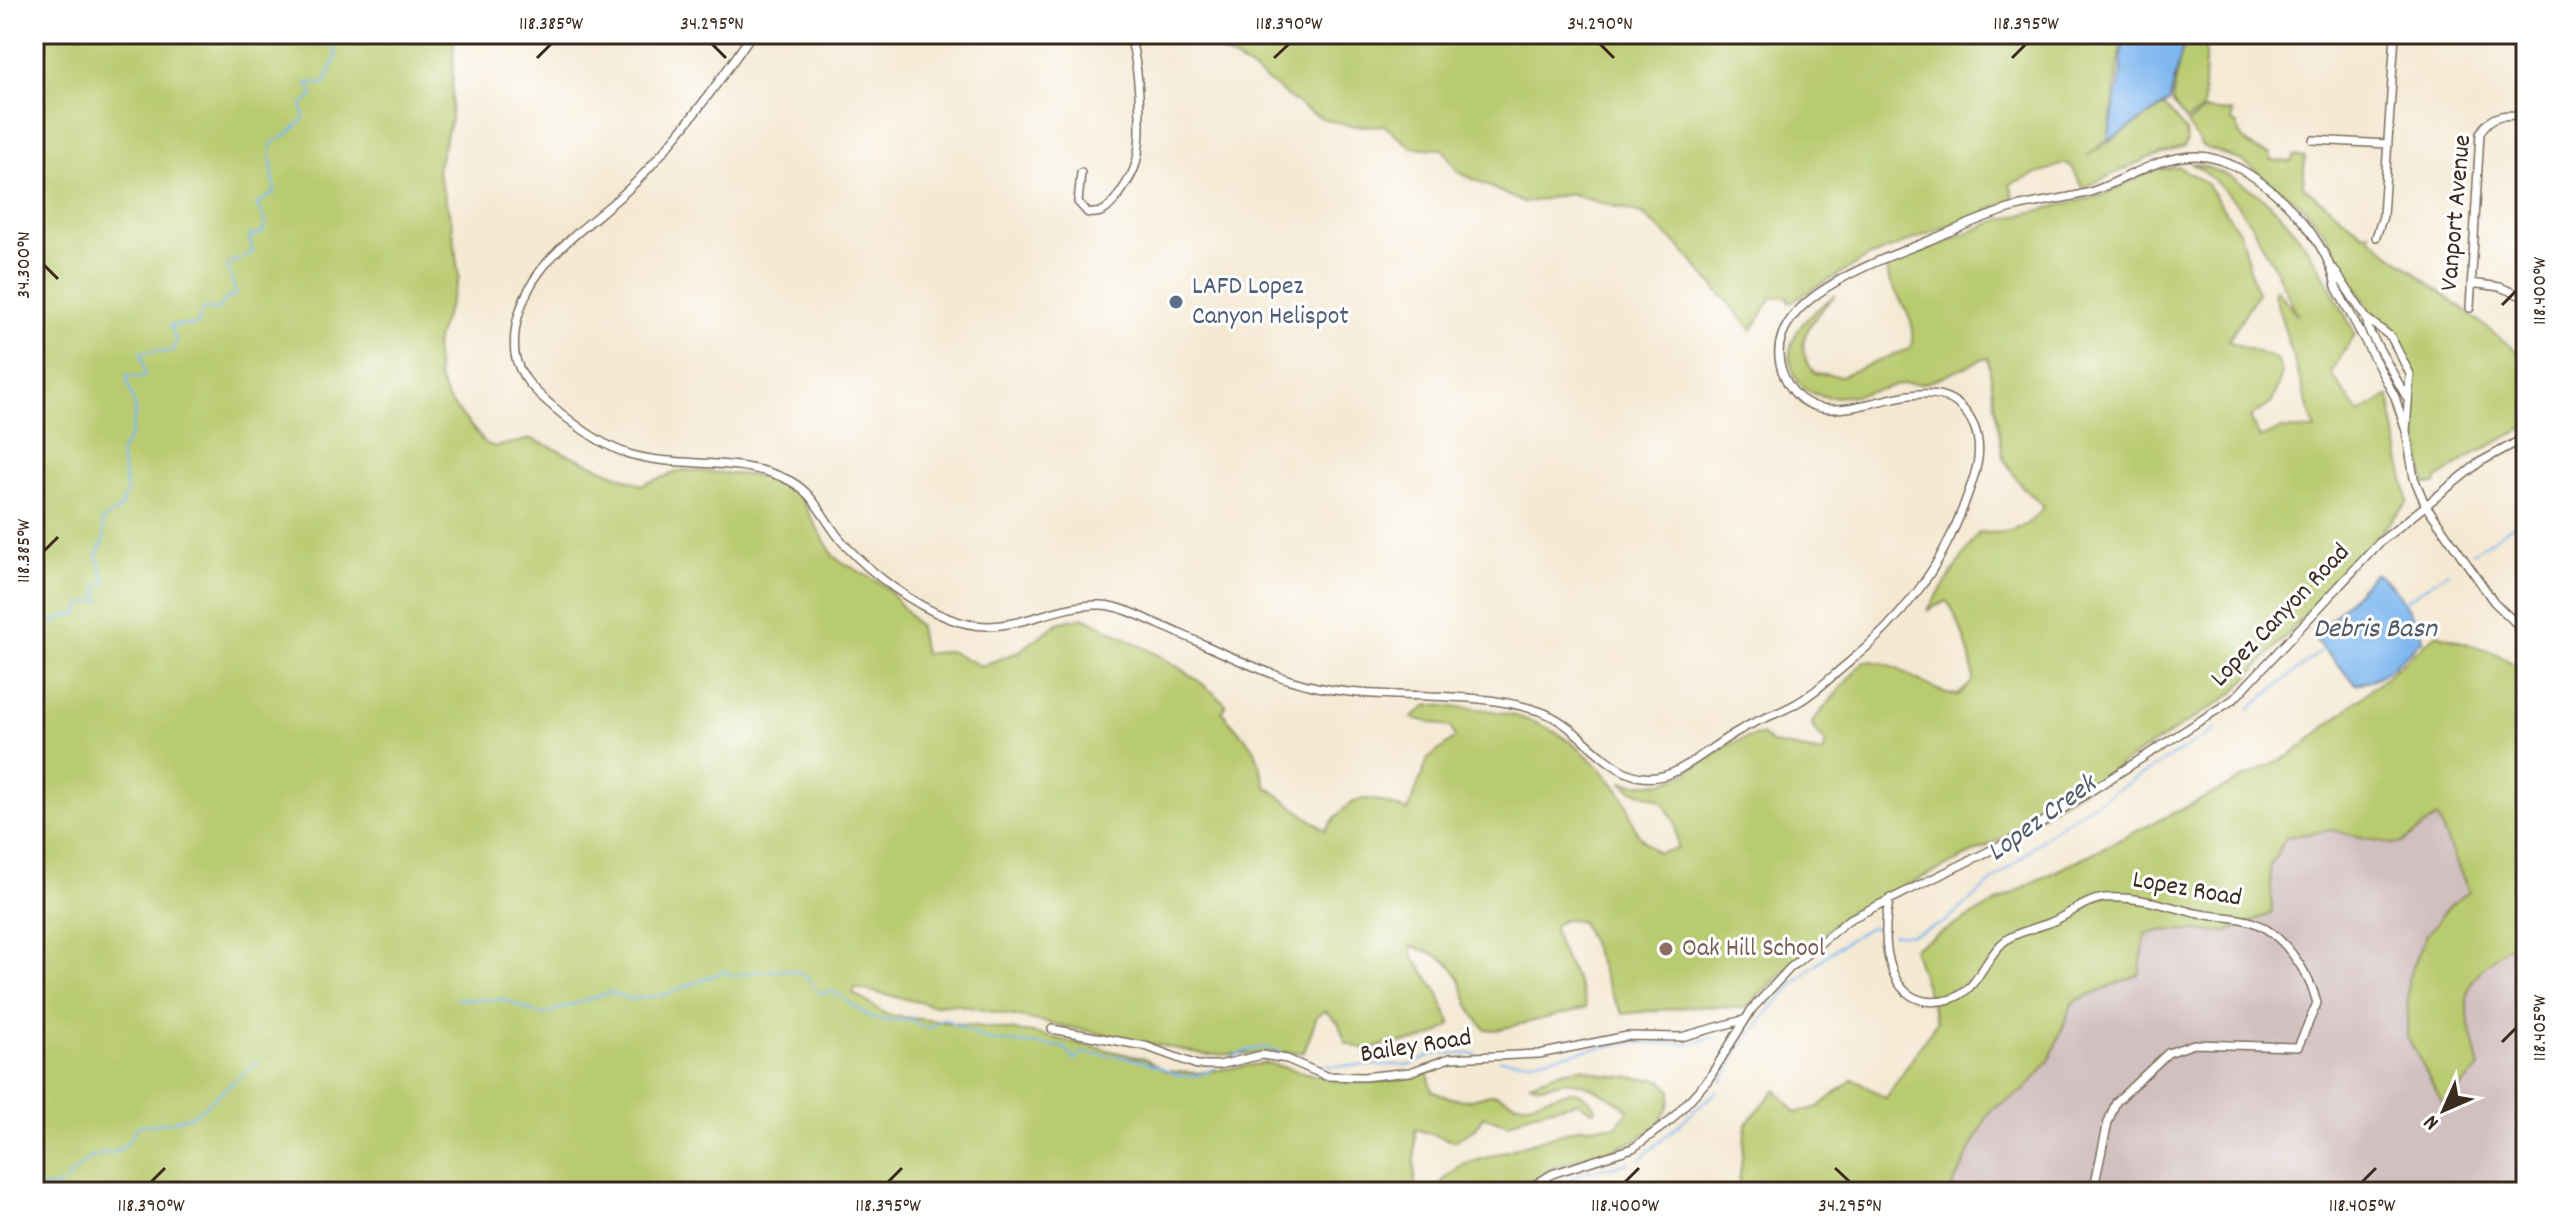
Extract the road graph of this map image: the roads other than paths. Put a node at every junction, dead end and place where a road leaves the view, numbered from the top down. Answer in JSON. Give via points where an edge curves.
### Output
{"nodes":[{"id":1,"x":752,"y":34,"type":"edge"},
{"id":2,"x":1129,"y":34,"type":"edge"},
{"id":3,"x":2395,"y":34,"type":"edge"},
{"id":4,"x":2526,"y":116,"type":"edge"},
{"id":5,"x":2313,"y":140,"type":"dead end"},
{"id":6,"x":2388,"y":144,"type":"junction"},
{"id":7,"x":1081,"y":173,"type":"dead end"},
{"id":8,"x":2376,"y":237,"type":"dead end"},
{"id":9,"x":2333,"y":268,"type":"junction"},
{"id":10,"x":2471,"y":283,"type":"junction"},
{"id":11,"x":2526,"y":298,"type":"edge"},
{"id":12,"x":2470,"y":308,"type":"dead end"},
{"id":13,"x":2366,"y":318,"type":"junction"},
{"id":14,"x":2407,"y":398,"type":"junction"},
{"id":15,"x":2406,"y":431,"type":"junction"},
{"id":16,"x":2526,"y":437,"type":"edge"},
{"id":17,"x":2425,"y":504,"type":"junction"},
{"id":18,"x":2526,"y":633,"type":"edge"},
{"id":19,"x":1890,"y":898,"type":"junction"},
{"id":20,"x":1743,"y":1020,"type":"junction"},
{"id":21,"x":1052,"y":1029,"type":"dead end"},
{"id":22,"x":1523,"y":1192,"type":"edge"},
{"id":23,"x":2093,"y":1192,"type":"edge"}],
"edges":[{"from":1,"to":9,"type":"street","via":[[699,111],[630,188],[540,271],[528,291],[516,319],[514,350],[520,371],[539,395],[621,452],[746,467],[791,480],[814,498],[839,540],[867,567],[952,620],[995,628],[1077,609],[1113,607],[1306,684],[1540,711],[1572,730],[1614,767],[1638,776],[1680,769],[1738,731],[1798,703],[1867,649],[1918,593],[1959,518],[1979,448],[1973,425],[1959,406],[1924,392],[1828,411],[1811,405],[1787,382],[1779,355],[1782,334],[1789,320],[1820,293],[1860,269],[1976,221],[2092,191],[2154,163],[2195,156],[2235,168],[2294,209],[2317,236]]},
{"from":2,"to":7,"type":"street","via":[[1140,138],[1136,165],[1127,184],[1098,214],[1088,213],[1078,202]]},
{"from":3,"to":6,"type":"street"},
{"from":4,"to":10,"type":"street","name":"Vanport Avenue","via":[[2503,114],[2486,122],[2480,133]]},
{"from":5,"to":6,"type":"street"},
{"from":6,"to":8,"type":"street","via":[[2383,216]]},
{"from":9,"to":13,"type":"street"},
{"from":9,"to":15,"type":"street","via":[[2336,287],[2393,390]]},
{"from":10,"to":11,"type":"street"},
{"from":10,"to":12,"type":"street","name":"Vanport Avenue"},
{"from":13,"to":14,"type":"street"},
{"from":13,"to":14,"type":"street","via":[[2385,330],[2410,374]]},
{"from":14,"to":15,"type":"street"},
{"from":15,"to":17,"type":"street","via":[[2414,478]]},
{"from":16,"to":17,"type":"street","name":"Lopez Canyon Road","via":[[2480,462]]},
{"from":17,"to":18,"type":"street","via":[[2494,602]]},
{"from":17,"to":19,"type":"street","name":"Lopez Canyon Road","via":[[2363,559],[2234,699],[2024,834]]},
{"from":19,"to":20,"type":"street","name":"Lopez Canyon Road","via":[[1831,932]]},
{"from":19,"to":23,"type":"street","name":"Lopez Road","via":[[1889,966],[1900,985],[1931,1000],[1965,992],[1999,945],[2014,936],[2102,898],[2148,901],[2247,921],[2283,943],[2315,994],[2315,1012],[2298,1047],[2194,1044],[2168,1053],[2116,1102]]},
{"from":20,"to":21,"type":"street","name":"Bailey Road","via":[[1688,1036],[1627,1036],[1539,1054],[1450,1058],[1410,1072],[1363,1077],[1326,1076],[1262,1055],[1197,1065],[1145,1046]]},
{"from":20,"to":22,"type":"street","name":"Lopez Canyon Road","via":[[1708,1080],[1653,1136],[1622,1152],[1552,1174]]}]}
